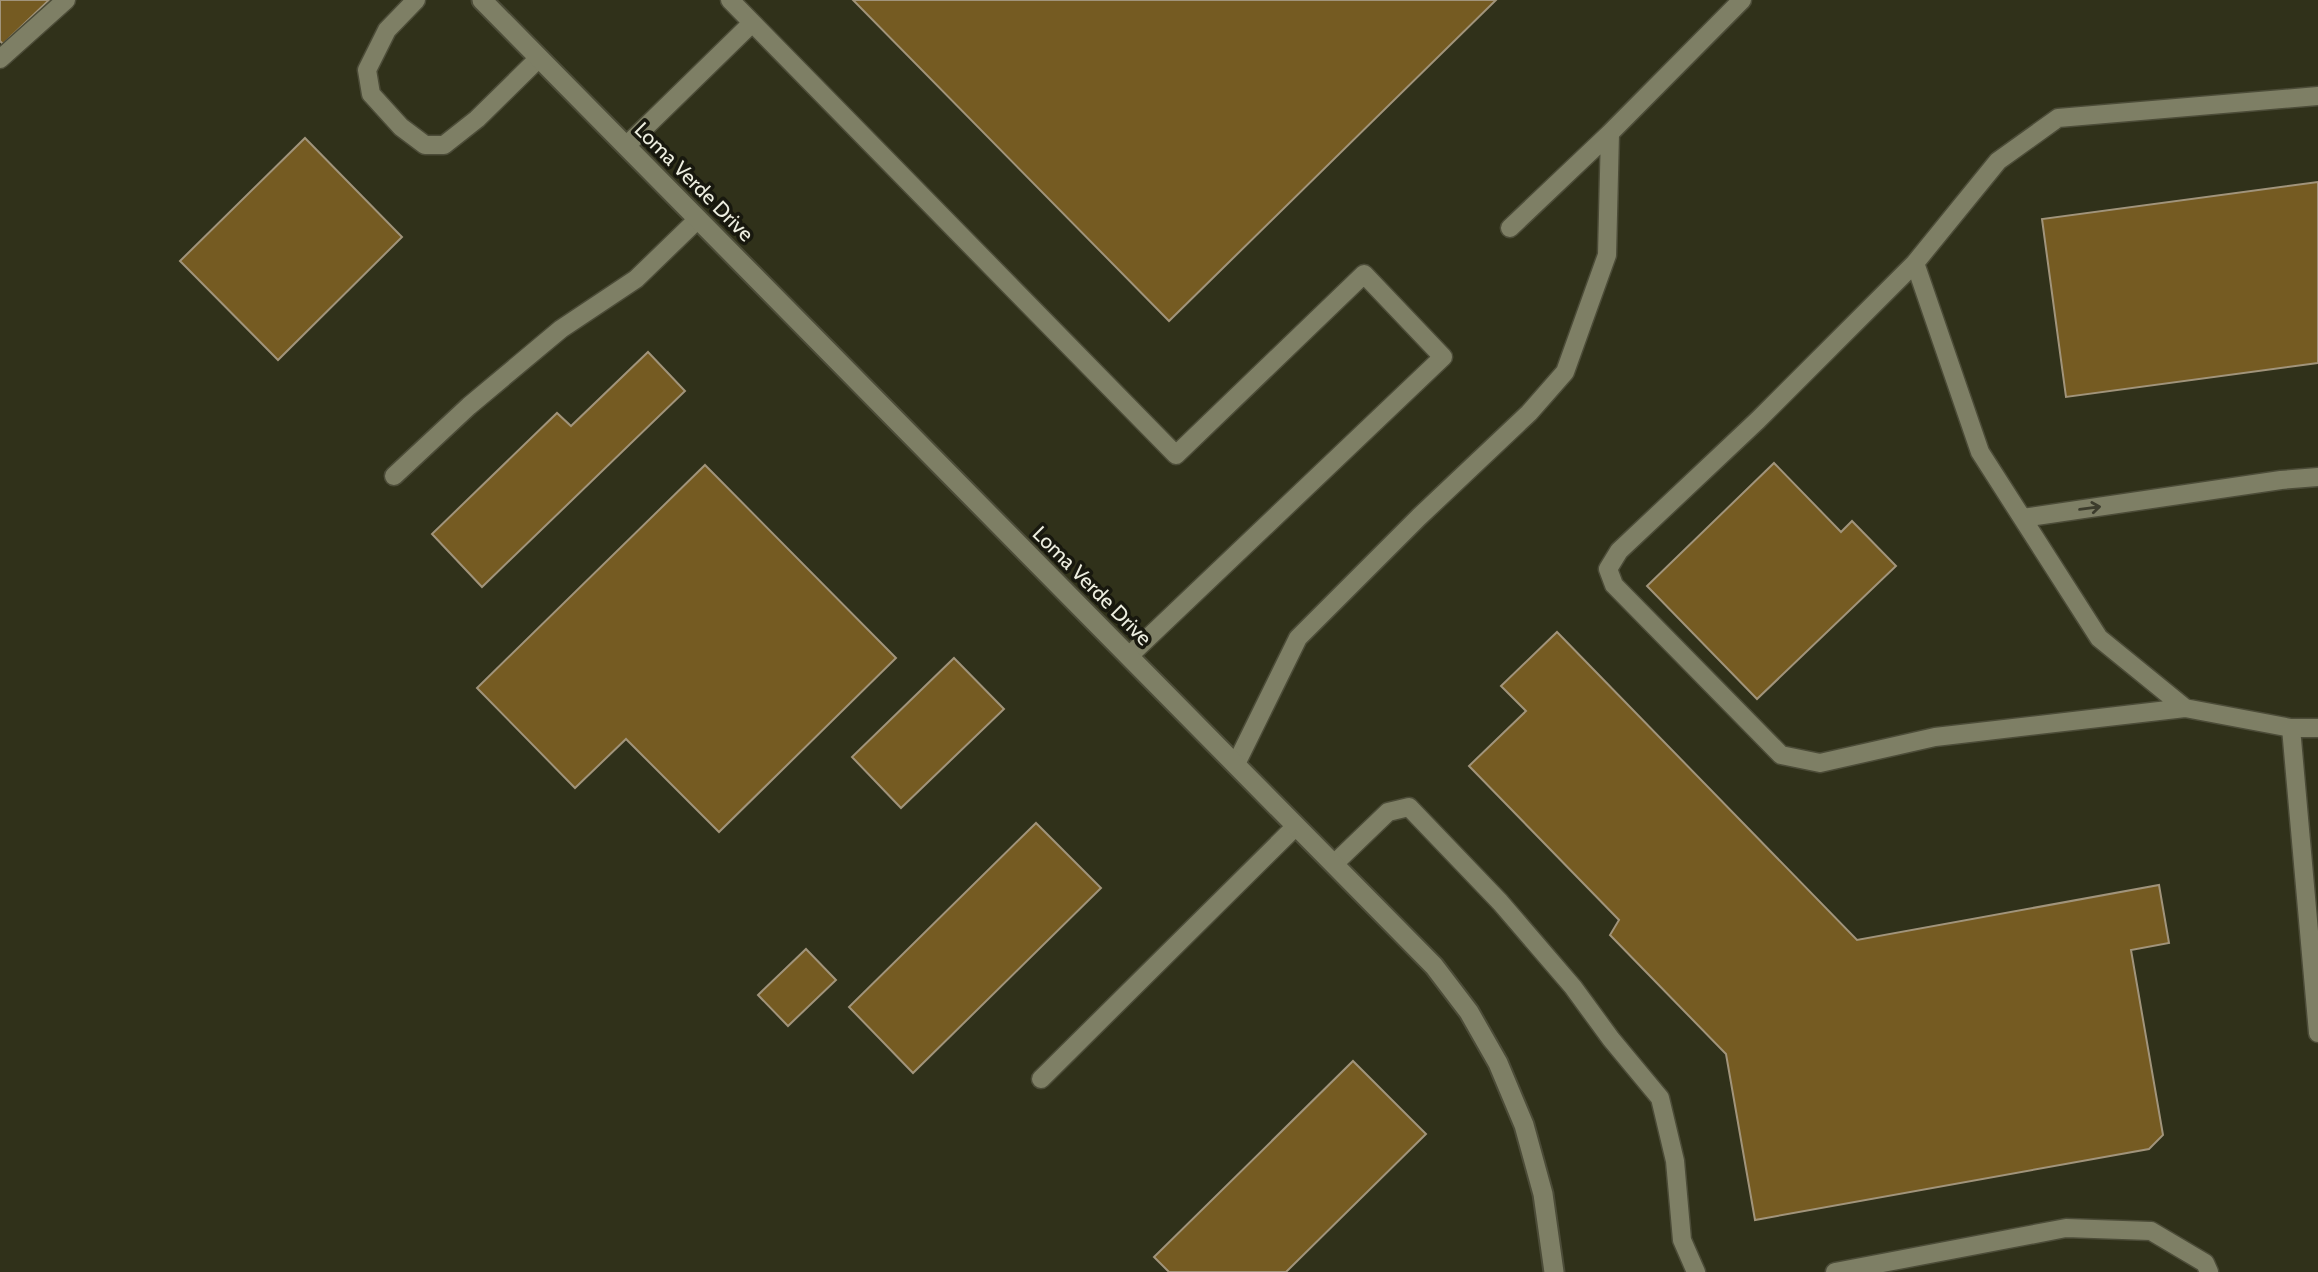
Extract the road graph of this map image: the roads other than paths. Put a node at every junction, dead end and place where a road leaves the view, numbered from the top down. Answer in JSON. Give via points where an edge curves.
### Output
{"nodes":[{"id":1,"x":66,"y":0,"type":"edge"},
{"id":2,"x":416,"y":0,"type":"edge"},
{"id":3,"x":482,"y":0,"type":"edge"},
{"id":4,"x":730,"y":0,"type":"edge"},
{"id":5,"x":1742,"y":0,"type":"edge"},
{"id":6,"x":752,"y":23,"type":"junction"},
{"id":7,"x":539,"y":58,"type":"junction"},
{"id":8,"x":0,"y":59,"type":"edge"},
{"id":9,"x":2318,"y":96,"type":"edge"},
{"id":10,"x":1610,"y":133,"type":"junction"},
{"id":11,"x":626,"y":146,"type":"junction"},
{"id":12,"x":698,"y":219,"type":"junction"},
{"id":13,"x":1510,"y":228,"type":"dead end"},
{"id":14,"x":1915,"y":263,"type":"junction"},
{"id":15,"x":394,"y":476,"type":"dead end"},
{"id":16,"x":2318,"y":477,"type":"edge"},
{"id":17,"x":2022,"y":518,"type":"junction"},
{"id":18,"x":1129,"y":656,"type":"junction"},
{"id":19,"x":2185,"y":708,"type":"junction"},
{"id":20,"x":2291,"y":728,"type":"junction"},
{"id":21,"x":2318,"y":728,"type":"edge"},
{"id":22,"x":1236,"y":764,"type":"junction"},
{"id":23,"x":1296,"y":825,"type":"junction"},
{"id":24,"x":1334,"y":864,"type":"junction"},
{"id":25,"x":2318,"y":1033,"type":"edge"},
{"id":26,"x":1041,"y":1079,"type":"dead end"},
{"id":27,"x":1554,"y":1272,"type":"edge"},
{"id":28,"x":1696,"y":1272,"type":"edge"},
{"id":29,"x":1835,"y":1272,"type":"edge"},
{"id":30,"x":2208,"y":1272,"type":"edge"}],
"edges":[{"from":1,"to":8,"type":"lane"},
{"from":2,"to":7,"type":"lane","via":[[387,30],[368,70],[371,94],[425,145],[444,145]]},
{"from":3,"to":7,"type":"street","name":"Loma Verde Drive"},
{"from":4,"to":6,"type":"lane"},
{"from":5,"to":10,"type":"lane"},
{"from":6,"to":11,"type":"lane"},
{"from":6,"to":18,"type":"lane","via":[[1176,456],[1364,274],[1443,357]]},
{"from":7,"to":11,"type":"street","name":"Loma Verde Drive"},
{"from":9,"to":14,"type":"lane","via":[[2058,118],[1997,161]]},
{"from":10,"to":13,"type":"lane"},
{"from":10,"to":22,"type":"lane","via":[[1607,255],[1565,372],[1529,413],[1298,638]]},
{"from":11,"to":12,"type":"street","name":"Loma Verde Drive"},
{"from":12,"to":15,"type":"lane","via":[[636,279],[561,328]]},
{"from":12,"to":18,"type":"street","name":"Loma Verde Drive"},
{"from":14,"to":17,"type":"lane","via":[[1980,452]]},
{"from":14,"to":19,"type":"lane","via":[[1619,551],[1608,569],[1614,585],[1781,755],[1794,758],[1820,763],[1934,737]]},
{"from":17,"to":16,"type":"lane","one_way":true},
{"from":17,"to":19,"type":"lane","via":[[2099,638]]},
{"from":18,"to":22,"type":"street","name":"Loma Verde Drive"},
{"from":19,"to":20,"type":"lane"},
{"from":20,"to":21,"type":"lane"},
{"from":20,"to":25,"type":"lane"},
{"from":22,"to":23,"type":"street","name":"Loma Verde Drive"},
{"from":23,"to":24,"type":"street","name":"Loma Verde Drive"},
{"from":23,"to":26,"type":"lane"},
{"from":24,"to":27,"type":"street","name":"Loma Verde Drive","via":[[1434,966],[1469,1012],[1498,1063],[1524,1125],[1543,1194]]},
{"from":24,"to":28,"type":"lane","via":[[1388,812],[1409,807],[1500,902],[1660,1098],[1675,1161],[1682,1240]]},
{"from":29,"to":30,"type":"lane","via":[[2066,1228],[2151,1231],[2205,1264]]}]}
